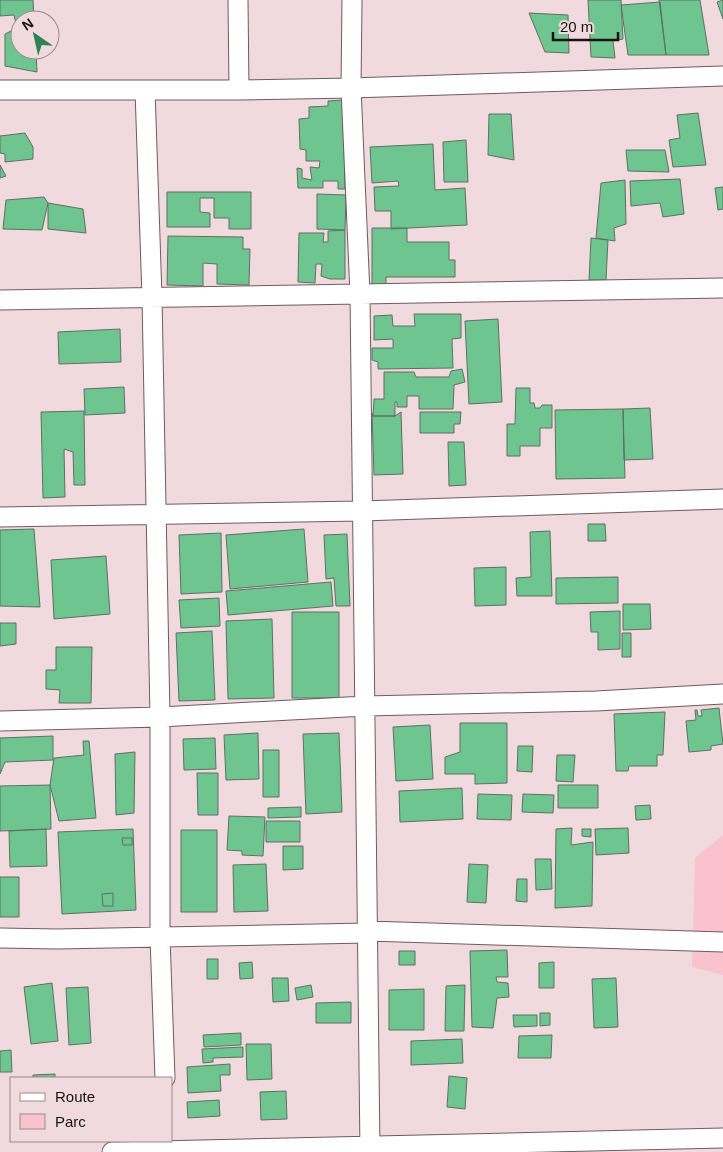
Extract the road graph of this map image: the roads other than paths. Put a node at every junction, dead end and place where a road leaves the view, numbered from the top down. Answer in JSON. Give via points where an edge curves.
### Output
{"nodes":[{"id":1,"x":238,"y":0,"type":"edge"},
{"id":2,"x":352,"y":0,"type":"edge"},
{"id":3,"x":723,"y":76,"type":"edge"},
{"id":4,"x":351,"y":88,"type":"junction"},
{"id":5,"x":0,"y":90,"type":"edge"},
{"id":6,"x":145,"y":90,"type":"junction"},
{"id":7,"x":238,"y":90,"type":"junction"},
{"id":8,"x":723,"y":288,"type":"edge"},
{"id":9,"x":360,"y":294,"type":"junction"},
{"id":10,"x":152,"y":297,"type":"junction"},
{"id":11,"x":0,"y":300,"type":"edge"},
{"id":12,"x":723,"y":499,"type":"edge"},
{"id":13,"x":362,"y":511,"type":"junction"},
{"id":14,"x":156,"y":515,"type":"junction"},
{"id":15,"x":0,"y":517,"type":"edge"},
{"id":16,"x":723,"y":694,"type":"edge"},
{"id":17,"x":365,"y":706,"type":"junction"},
{"id":18,"x":160,"y":717,"type":"junction"},
{"id":19,"x":0,"y":721,"type":"edge"},
{"id":20,"x":368,"y":932,"type":"junction"},
{"id":21,"x":160,"y":937,"type":"junction"},
{"id":22,"x":0,"y":938,"type":"edge"},
{"id":23,"x":723,"y":942,"type":"edge"},
{"id":24,"x":166,"y":1077,"type":"edge"},
{"id":25,"x":723,"y":1138,"type":"edge"},
{"id":26,"x":168,"y":1148,"type":"edge"},
{"id":27,"x":370,"y":1150,"type":"edge"},
{"id":28,"x":112,"y":1152,"type":"edge"}],
"edges":[{"from":1,"to":7,"type":"street"},
{"from":2,"to":4,"type":"street"},
{"from":3,"to":4,"type":"street"},
{"from":4,"to":7,"type":"street"},
{"from":4,"to":9,"type":"street"},
{"from":5,"to":6,"type":"street"},
{"from":6,"to":7,"type":"street"},
{"from":6,"to":10,"type":"street"},
{"from":8,"to":9,"type":"street"},
{"from":9,"to":10,"type":"street"},
{"from":9,"to":13,"type":"street"},
{"from":10,"to":11,"type":"street"},
{"from":10,"to":14,"type":"street"},
{"from":12,"to":13,"type":"street"},
{"from":13,"to":14,"type":"street"},
{"from":13,"to":17,"type":"street"},
{"from":14,"to":15,"type":"street"},
{"from":14,"to":18,"type":"street"},
{"from":16,"to":17,"type":"street"},
{"from":17,"to":18,"type":"street"},
{"from":17,"to":20,"type":"street"},
{"from":18,"to":19,"type":"street"},
{"from":18,"to":21,"type":"street"},
{"from":20,"to":21,"type":"street"},
{"from":20,"to":23,"type":"street"},
{"from":20,"to":27,"type":"street"},
{"from":21,"to":22,"type":"street"},
{"from":21,"to":24,"type":"street"},
{"from":25,"to":27,"type":"street"},
{"from":26,"to":27,"type":"street"},
{"from":26,"to":28,"type":"street"}]}
